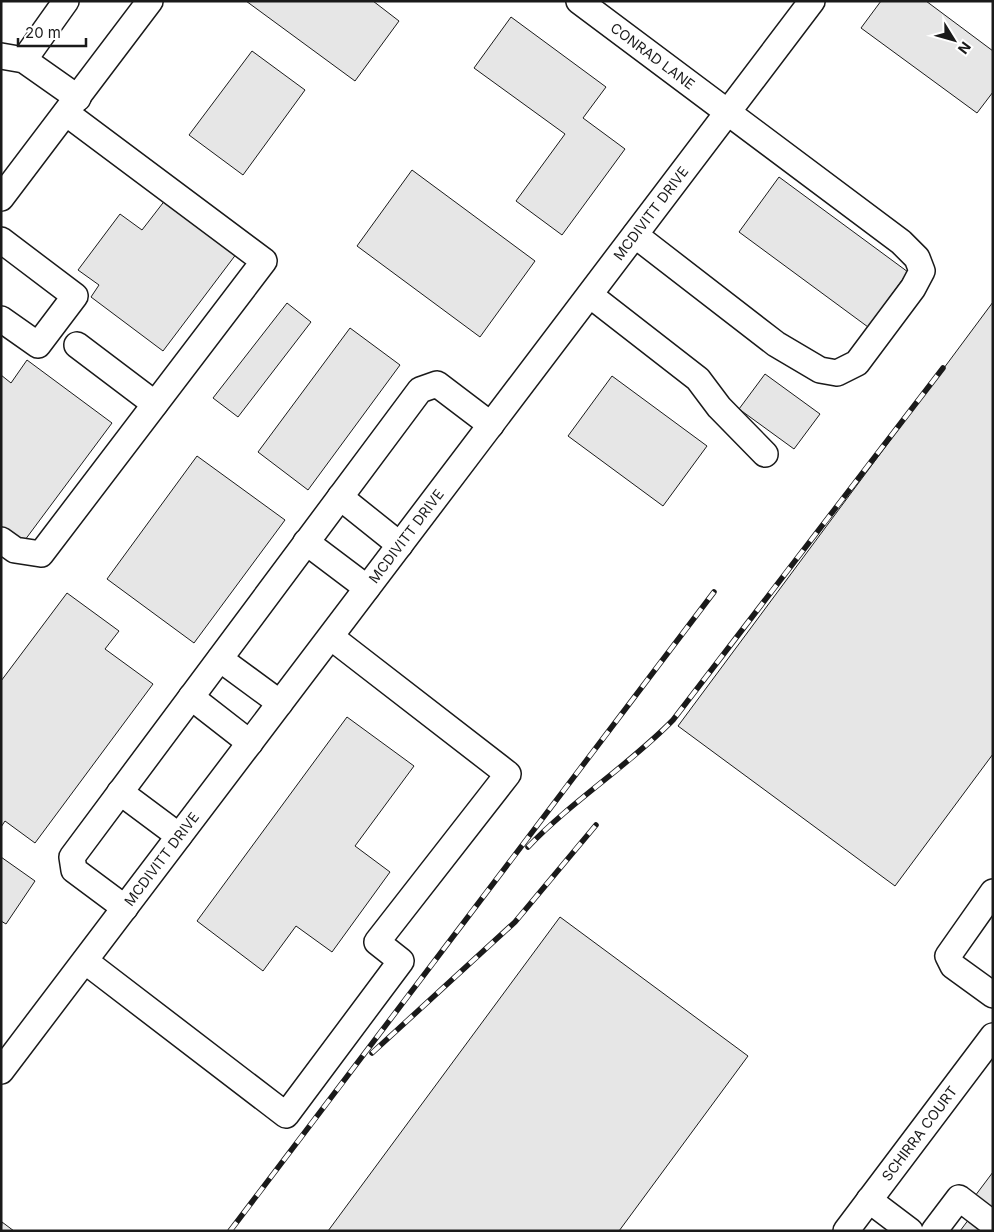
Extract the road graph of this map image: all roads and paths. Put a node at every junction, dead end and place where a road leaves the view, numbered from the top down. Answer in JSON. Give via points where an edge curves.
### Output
{"nodes":[{"id":1,"x":66,"y":1,"type":"edge"},
{"id":2,"x":150,"y":1,"type":"edge"},
{"id":3,"x":578,"y":1,"type":"edge"},
{"id":4,"x":812,"y":1,"type":"edge"},
{"id":5,"x":12,"y":58,"type":"edge"},
{"id":6,"x":72,"y":106,"type":"junction"},
{"id":7,"x":727,"y":114,"type":"junction"},
{"id":8,"x":1,"y":198,"type":"edge"},
{"id":9,"x":635,"y":236,"type":"junction"},
{"id":10,"x":1,"y":240,"type":"edge"},
{"id":11,"x":590,"y":295,"type":"junction"},
{"id":12,"x":1,"y":318,"type":"edge"},
{"id":13,"x":77,"y":345,"type":"dead end"},
{"id":14,"x":155,"y":404,"type":"junction"},
{"id":15,"x":491,"y":425,"type":"junction"},
{"id":16,"x":765,"y":454,"type":"dead end"},
{"id":17,"x":340,"y":497,"type":"junction"},
{"id":18,"x":1,"y":540,"type":"edge"},
{"id":19,"x":306,"y":542,"type":"junction"},
{"id":20,"x":400,"y":545,"type":"junction"},
{"id":21,"x":367,"y":588,"type":"junction"},
{"id":22,"x":331,"y":637,"type":"junction"},
{"id":23,"x":220,"y":659,"type":"junction"},
{"id":24,"x":191,"y":697,"type":"junction"},
{"id":25,"x":280,"y":704,"type":"junction"},
{"id":26,"x":250,"y":743,"type":"junction"},
{"id":27,"x":120,"y":792,"type":"junction"},
{"id":28,"x":179,"y":836,"type":"junction"},
{"id":29,"x":993,"y":892,"type":"edge"},
{"id":30,"x":125,"y":908,"type":"junction"},
{"id":31,"x":85,"y":961,"type":"junction"},
{"id":32,"x":993,"y":995,"type":"edge"},
{"id":33,"x":991,"y":1042,"type":"edge"},
{"id":34,"x":1,"y":1071,"type":"edge"},
{"id":35,"x":869,"y":1200,"type":"junction"},
{"id":36,"x":993,"y":1224,"type":"edge"},
{"id":37,"x":846,"y":1231,"type":"edge"},
{"id":38,"x":910,"y":1231,"type":"edge"},
{"id":39,"x":934,"y":1231,"type":"edge"}],
"edges":[{"from":1,"to":5,"type":"street"},
{"from":2,"to":6,"type":"street"},
{"from":3,"to":7,"type":"street","name":"CONRAD LANE"},
{"from":4,"to":7,"type":"street","name":"MCDIVITT DRIVE"},
{"from":5,"to":6,"type":"street"},
{"from":6,"to":8,"type":"street"},
{"from":6,"to":14,"type":"street","via":[[264,260]]},
{"from":7,"to":9,"type":"street","name":"MCDIVITT DRIVE"},
{"from":7,"to":9,"type":"street","name":"CONRAD LANE","via":[[901,242],[917,258],[922,271],[913,288],[857,362],[837,373],[820,370],[776,344]]},
{"from":9,"to":11,"type":"street","name":"MCDIVITT DRIVE"},
{"from":10,"to":12,"type":"street","via":[[75,296],[38,345]]},
{"from":11,"to":15,"type":"street","name":"MCDIVITT DRIVE"},
{"from":11,"to":16,"type":"street","via":[[698,379],[719,407]]},
{"from":13,"to":14,"type":"street"},
{"from":14,"to":18,"type":"street","via":[[41,554],[15,550]]},
{"from":15,"to":17,"type":"street","via":[[437,384],[420,390]]},
{"from":15,"to":20,"type":"street","name":"MCDIVITT DRIVE"},
{"from":17,"to":19,"type":"street"},
{"from":17,"to":20,"type":"street"},
{"from":19,"to":21,"type":"street"},
{"from":19,"to":23,"type":"street"},
{"from":20,"to":21,"type":"street","name":"MCDIVITT DRIVE"},
{"from":21,"to":22,"type":"street","name":"MCDIVITT DRIVE"},
{"from":22,"to":25,"type":"street","name":"MCDIVITT DRIVE"},
{"from":22,"to":31,"type":"street","via":[[508,774],[377,942],[400,961],[286,1115]]},
{"from":23,"to":24,"type":"street"},
{"from":23,"to":25,"type":"street"},
{"from":24,"to":26,"type":"street"},
{"from":24,"to":27,"type":"street"},
{"from":25,"to":26,"type":"street","name":"MCDIVITT DRIVE"},
{"from":26,"to":28,"type":"street","name":"MCDIVITT DRIVE"},
{"from":27,"to":28,"type":"street"},
{"from":27,"to":30,"type":"street","via":[[72,857],[74,870]]},
{"from":28,"to":30,"type":"street","name":"MCDIVITT DRIVE"},
{"from":29,"to":32,"type":"street","via":[[948,956],[953,966]]},
{"from":30,"to":31,"type":"street","name":"MCDIVITT DRIVE"},
{"from":31,"to":34,"type":"street","name":"MCDIVITT DRIVE"},
{"from":33,"to":35,"type":"street","name":"SCHIRRA COURT"},
{"from":35,"to":37,"type":"street","name":"SCHIRRA COURT"},
{"from":35,"to":38,"type":"street"},
{"from":36,"to":39,"type":"street","via":[[958,1198]]}]}
